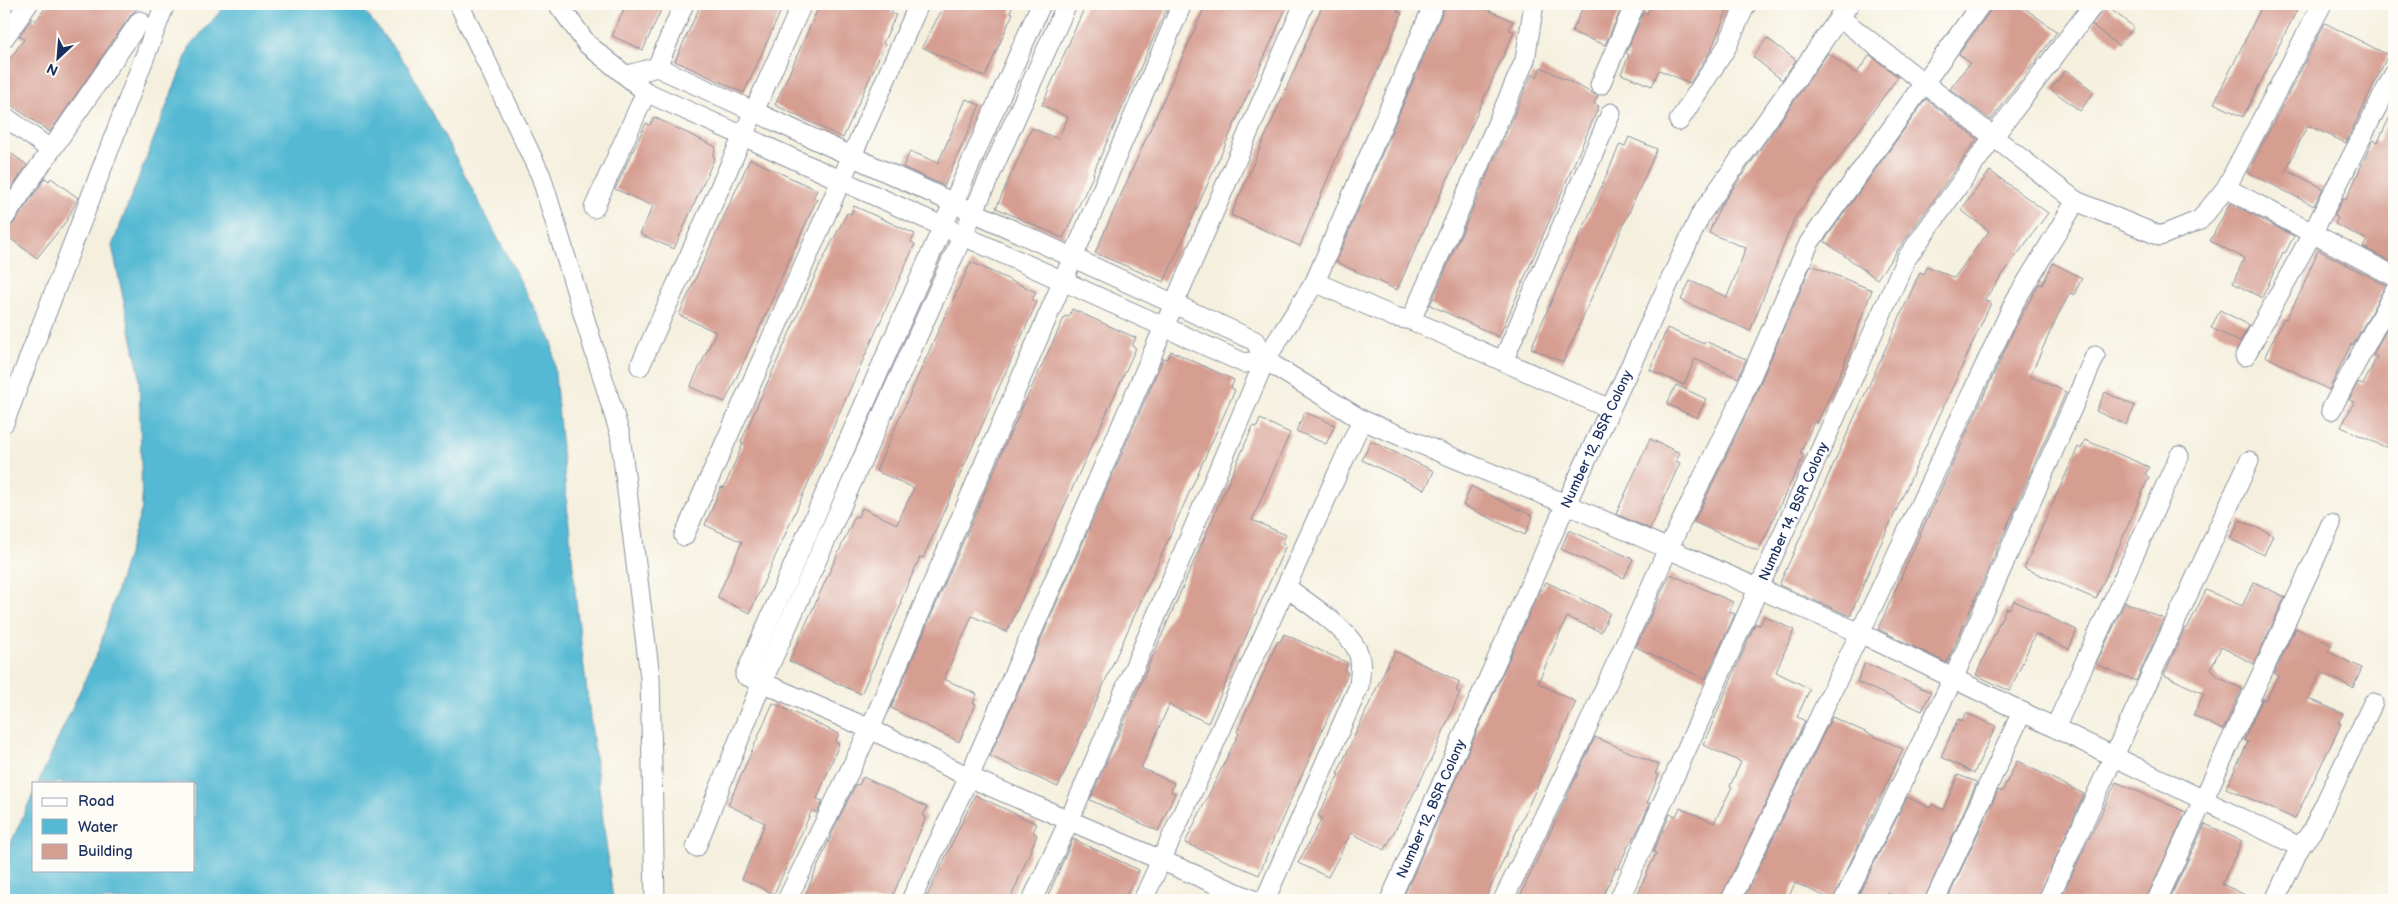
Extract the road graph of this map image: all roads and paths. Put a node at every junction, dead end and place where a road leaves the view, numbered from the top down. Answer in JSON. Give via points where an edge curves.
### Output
{"nodes":[{"id":1,"x":28,"y":4,"type":"edge"},
{"id":2,"x":165,"y":4,"type":"edge"},
{"id":3,"x":458,"y":4,"type":"edge"},
{"id":4,"x":558,"y":4,"type":"edge"},
{"id":5,"x":684,"y":4,"type":"edge"},
{"id":6,"x":802,"y":4,"type":"edge"},
{"id":7,"x":919,"y":4,"type":"edge"},
{"id":8,"x":1041,"y":4,"type":"edge"},
{"id":9,"x":1067,"y":4,"type":"edge"},
{"id":10,"x":1182,"y":4,"type":"edge"},
{"id":11,"x":1304,"y":4,"type":"edge"},
{"id":12,"x":1434,"y":4,"type":"edge"},
{"id":13,"x":1534,"y":4,"type":"edge"},
{"id":14,"x":1635,"y":4,"type":"edge"},
{"id":15,"x":1746,"y":4,"type":"edge"},
{"id":16,"x":1980,"y":4,"type":"edge"},
{"id":17,"x":2094,"y":4,"type":"edge"},
{"id":18,"x":2322,"y":4,"type":"edge"},
{"id":19,"x":1844,"y":10,"type":"edge"},
{"id":20,"x":140,"y":21,"type":"dead end"},
{"id":21,"x":4,"y":38,"type":"edge"},
{"id":22,"x":657,"y":67,"type":"junction"},
{"id":23,"x":2394,"y":74,"type":"edge"},
{"id":24,"x":628,"y":75,"type":"junction"},
{"id":25,"x":1924,"y":81,"type":"junction"},
{"id":26,"x":1600,"y":84,"type":"dead end"},
{"id":27,"x":646,"y":92,"type":"junction"},
{"id":28,"x":755,"y":112,"type":"junction"},
{"id":29,"x":1611,"y":113,"type":"dead end"},
{"id":30,"x":4,"y":116,"type":"edge"},
{"id":31,"x":1680,"y":122,"type":"dead end"},
{"id":32,"x":744,"y":136,"type":"junction"},
{"id":33,"x":1994,"y":136,"type":"junction"},
{"id":34,"x":51,"y":150,"type":"junction"},
{"id":35,"x":852,"y":157,"type":"junction"},
{"id":36,"x":842,"y":180,"type":"junction"},
{"id":37,"x":2226,"y":188,"type":"junction"},
{"id":38,"x":953,"y":203,"type":"junction"},
{"id":39,"x":2082,"y":204,"type":"junction"},
{"id":40,"x":594,"y":208,"type":"dead end"},
{"id":41,"x":974,"y":213,"type":"junction"},
{"id":42,"x":4,"y":218,"type":"edge"},
{"id":43,"x":943,"y":225,"type":"junction"},
{"id":44,"x":2312,"y":234,"type":"junction"},
{"id":45,"x":964,"y":235,"type":"junction"},
{"id":46,"x":1073,"y":258,"type":"junction"},
{"id":47,"x":2394,"y":276,"type":"edge"},
{"id":48,"x":1063,"y":280,"type":"junction"},
{"id":49,"x":1314,"y":282,"type":"junction"},
{"id":50,"x":2394,"y":292,"type":"edge"},
{"id":51,"x":1175,"y":304,"type":"junction"},
{"id":52,"x":1411,"y":320,"type":"junction"},
{"id":53,"x":1165,"y":328,"type":"junction"},
{"id":54,"x":2095,"y":356,"type":"dead end"},
{"id":55,"x":2246,"y":356,"type":"dead end"},
{"id":56,"x":1265,"y":360,"type":"junction"},
{"id":57,"x":1503,"y":361,"type":"junction"},
{"id":58,"x":640,"y":366,"type":"dead end"},
{"id":59,"x":1610,"y":409,"type":"junction"},
{"id":60,"x":2331,"y":410,"type":"dead end"},
{"id":61,"x":1362,"y":420,"type":"junction"},
{"id":62,"x":4,"y":423,"type":"edge"},
{"id":63,"x":2179,"y":456,"type":"dead end"},
{"id":64,"x":2249,"y":461,"type":"dead end"},
{"id":65,"x":1566,"y":504,"type":"junction"},
{"id":66,"x":2331,"y":524,"type":"dead end"},
{"id":67,"x":684,"y":536,"type":"dead end"},
{"id":68,"x":1668,"y":549,"type":"junction"},
{"id":69,"x":1286,"y":587,"type":"junction"},
{"id":70,"x":1758,"y":588,"type":"junction"},
{"id":71,"x":1860,"y":633,"type":"junction"},
{"id":72,"x":1953,"y":678,"type":"junction"},
{"id":73,"x":762,"y":682,"type":"junction"},
{"id":74,"x":2373,"y":703,"type":"dead end"},
{"id":75,"x":2022,"y":712,"type":"junction"},
{"id":76,"x":2055,"y":728,"type":"junction"},
{"id":77,"x":870,"y":729,"type":"junction"},
{"id":78,"x":2114,"y":756,"type":"junction"},
{"id":79,"x":968,"y":777,"type":"junction"},
{"id":80,"x":2202,"y":799,"type":"junction"},
{"id":81,"x":1069,"y":821,"type":"junction"},
{"id":82,"x":696,"y":847,"type":"dead end"},
{"id":83,"x":2300,"y":847,"type":"junction"},
{"id":84,"x":1160,"y":861,"type":"junction"},
{"id":85,"x":655,"y":900,"type":"edge"},
{"id":86,"x":786,"y":900,"type":"edge"},
{"id":87,"x":911,"y":900,"type":"edge"},
{"id":88,"x":1032,"y":900,"type":"edge"},
{"id":89,"x":1142,"y":900,"type":"edge"},
{"id":90,"x":1253,"y":900,"type":"edge"},
{"id":91,"x":1265,"y":900,"type":"edge"},
{"id":92,"x":1390,"y":900,"type":"edge"},
{"id":93,"x":1502,"y":900,"type":"edge"},
{"id":94,"x":1619,"y":900,"type":"edge"},
{"id":95,"x":1731,"y":900,"type":"edge"},
{"id":96,"x":1844,"y":900,"type":"edge"},
{"id":97,"x":1935,"y":900,"type":"edge"},
{"id":98,"x":2048,"y":900,"type":"edge"},
{"id":99,"x":2157,"y":900,"type":"edge"},
{"id":100,"x":2275,"y":900,"type":"edge"}],
"edges":[{"from":1,"to":21,"type":"street"},
{"from":2,"to":62,"type":"street"},
{"from":3,"to":85,"type":"street","via":[[541,176],[620,434],[650,677]]},
{"from":4,"to":24,"type":"street","via":[[587,44]]},
{"from":5,"to":22,"type":"street"},
{"from":6,"to":28,"type":"street"},
{"from":7,"to":35,"type":"street"},
{"from":8,"to":38,"type":"street"},
{"from":9,"to":41,"type":"street"},
{"from":10,"to":46,"type":"street"},
{"from":11,"to":51,"type":"street"},
{"from":12,"to":49,"type":"street"},
{"from":13,"to":52,"type":"street","via":[[1526,60]]},
{"from":14,"to":26,"type":"street"},
{"from":15,"to":31,"type":"street","via":[[1726,48]]},
{"from":16,"to":25,"type":"street"},
{"from":17,"to":33,"type":"street","name":"Number 14, BSR Colony"},
{"from":18,"to":37,"type":"street"},
{"from":19,"to":25,"type":"street"},
{"from":19,"to":59,"type":"street","name":"Number 12, BSR Colony","via":[[1701,214]]},
{"from":20,"to":34,"type":"street"},
{"from":22,"to":24,"type":"street"},
{"from":22,"to":28,"type":"street"},
{"from":23,"to":44,"type":"street"},
{"from":24,"to":27,"type":"street"},
{"from":25,"to":33,"type":"street"},
{"from":25,"to":68,"type":"street","via":[[1809,243],[1742,397]]},
{"from":27,"to":32,"type":"street"},
{"from":27,"to":40,"type":"street"},
{"from":28,"to":32,"type":"street"},
{"from":28,"to":35,"type":"street"},
{"from":29,"to":57,"type":"street"},
{"from":30,"to":34,"type":"street"},
{"from":32,"to":36,"type":"street"},
{"from":32,"to":58,"type":"street"},
{"from":33,"to":39,"type":"street"},
{"from":33,"to":70,"type":"street","name":"Number 14, BSR Colony","via":[[1906,259]]},
{"from":34,"to":42,"type":"street"},
{"from":35,"to":36,"type":"street"},
{"from":35,"to":38,"type":"street"},
{"from":36,"to":43,"type":"street"},
{"from":36,"to":67,"type":"street"},
{"from":37,"to":39,"type":"street","via":[[2200,220],[2160,236]]},
{"from":37,"to":44,"type":"street"},
{"from":38,"to":41,"type":"street"},
{"from":38,"to":43,"type":"street"},
{"from":39,"to":71,"type":"street","via":[[2015,302]]},
{"from":41,"to":45,"type":"street"},
{"from":41,"to":46,"type":"street"},
{"from":43,"to":45,"type":"street"},
{"from":43,"to":73,"type":"street","via":[[745,675]]},
{"from":44,"to":47,"type":"street"},
{"from":44,"to":55,"type":"street"},
{"from":45,"to":48,"type":"street"},
{"from":45,"to":73,"type":"street"},
{"from":46,"to":48,"type":"street"},
{"from":46,"to":51,"type":"street"},
{"from":48,"to":53,"type":"street"},
{"from":48,"to":77,"type":"street"},
{"from":49,"to":52,"type":"street","via":[[1394,318]]},
{"from":49,"to":56,"type":"street"},
{"from":50,"to":60,"type":"street"},
{"from":51,"to":53,"type":"street"},
{"from":51,"to":56,"type":"street","via":[[1255,341]]},
{"from":52,"to":57,"type":"street"},
{"from":53,"to":56,"type":"street","via":[[1244,363]]},
{"from":53,"to":79,"type":"street"},
{"from":54,"to":72,"type":"street"},
{"from":56,"to":61,"type":"street"},
{"from":56,"to":81,"type":"street"},
{"from":57,"to":59,"type":"street"},
{"from":59,"to":65,"type":"street","name":"Number 12, BSR Colony"},
{"from":61,"to":65,"type":"street"},
{"from":61,"to":69,"type":"street"},
{"from":63,"to":76,"type":"street"},
{"from":64,"to":78,"type":"street"},
{"from":65,"to":68,"type":"street"},
{"from":65,"to":92,"type":"street","name":"Number 12, BSR Colony"},
{"from":66,"to":80,"type":"street"},
{"from":68,"to":70,"type":"street"},
{"from":68,"to":93,"type":"street","via":[[1580,745]]},
{"from":69,"to":84,"type":"street"},
{"from":69,"to":91,"type":"street","via":[[1324,614],[1356,648],[1361,664],[1359,686]]},
{"from":70,"to":71,"type":"street"},
{"from":70,"to":94,"type":"street","name":"Number 14, BSR Colony"},
{"from":71,"to":72,"type":"street"},
{"from":71,"to":95,"type":"street"},
{"from":72,"to":75,"type":"street"},
{"from":72,"to":96,"type":"street"},
{"from":73,"to":77,"type":"street"},
{"from":73,"to":82,"type":"street"},
{"from":74,"to":83,"type":"street","via":[[2312,831]]},
{"from":75,"to":76,"type":"street"},
{"from":75,"to":97,"type":"street"},
{"from":76,"to":78,"type":"street"},
{"from":77,"to":79,"type":"street"},
{"from":77,"to":86,"type":"street"},
{"from":78,"to":80,"type":"street"},
{"from":78,"to":98,"type":"street"},
{"from":79,"to":81,"type":"street"},
{"from":79,"to":87,"type":"street"},
{"from":80,"to":83,"type":"street"},
{"from":80,"to":99,"type":"street"},
{"from":81,"to":84,"type":"street"},
{"from":81,"to":88,"type":"street"},
{"from":83,"to":100,"type":"street"},
{"from":84,"to":89,"type":"street"},
{"from":84,"to":90,"type":"street"}]}
